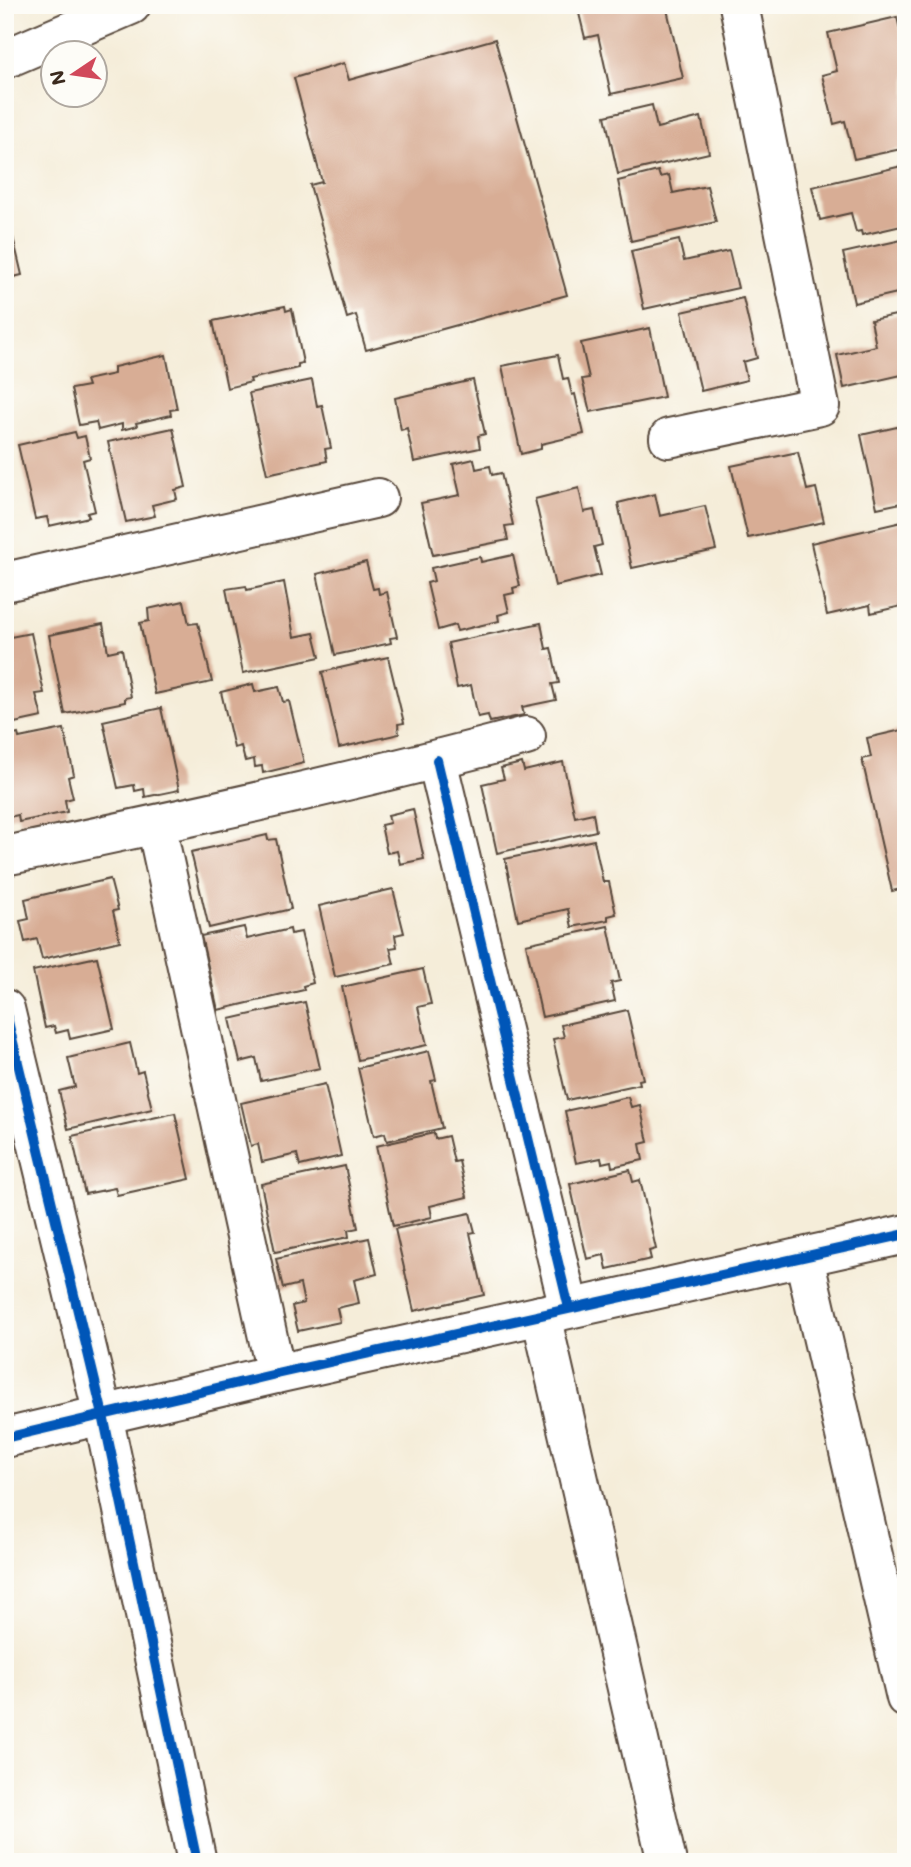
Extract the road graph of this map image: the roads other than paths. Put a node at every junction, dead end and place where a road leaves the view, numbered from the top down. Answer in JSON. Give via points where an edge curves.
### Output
{"nodes":[{"id":1,"x":131,"y":5,"type":"edge"},
{"id":2,"x":739,"y":5,"type":"edge"},
{"id":3,"x":5,"y":59,"type":"edge"},
{"id":4,"x":669,"y":438,"type":"dead end"},
{"id":5,"x":378,"y":498,"type":"dead end"},
{"id":6,"x":5,"y":582,"type":"edge"},
{"id":7,"x":526,"y":736,"type":"dead end"},
{"id":8,"x":437,"y":760,"type":"junction"},
{"id":9,"x":156,"y":825,"type":"junction"},
{"id":10,"x":5,"y":856,"type":"edge"},
{"id":11,"x":5,"y":1009,"type":"edge"},
{"id":12,"x":906,"y":1234,"type":"edge"},
{"id":13,"x":804,"y":1258,"type":"junction"},
{"id":14,"x":555,"y":1312,"type":"junction"},
{"id":15,"x":276,"y":1374,"type":"junction"},
{"id":16,"x":103,"y":1415,"type":"junction"},
{"id":17,"x":5,"y":1437,"type":"edge"},
{"id":18,"x":906,"y":1698,"type":"edge"},
{"id":19,"x":197,"y":1862,"type":"edge"},
{"id":20,"x":667,"y":1862,"type":"edge"}],
"edges":[{"from":1,"to":3,"type":"street"},
{"from":2,"to":4,"type":"street","via":[[820,406]]},
{"from":5,"to":6,"type":"street"},
{"from":7,"to":8,"type":"street"},
{"from":8,"to":9,"type":"street"},
{"from":8,"to":14,"type":"street"},
{"from":9,"to":10,"type":"street"},
{"from":9,"to":15,"type":"street"},
{"from":11,"to":16,"type":"street"},
{"from":12,"to":13,"type":"street"},
{"from":13,"to":14,"type":"street"},
{"from":13,"to":18,"type":"street"},
{"from":14,"to":15,"type":"street"},
{"from":14,"to":20,"type":"street"},
{"from":15,"to":16,"type":"street"},
{"from":16,"to":17,"type":"street"},
{"from":16,"to":19,"type":"street"}]}
